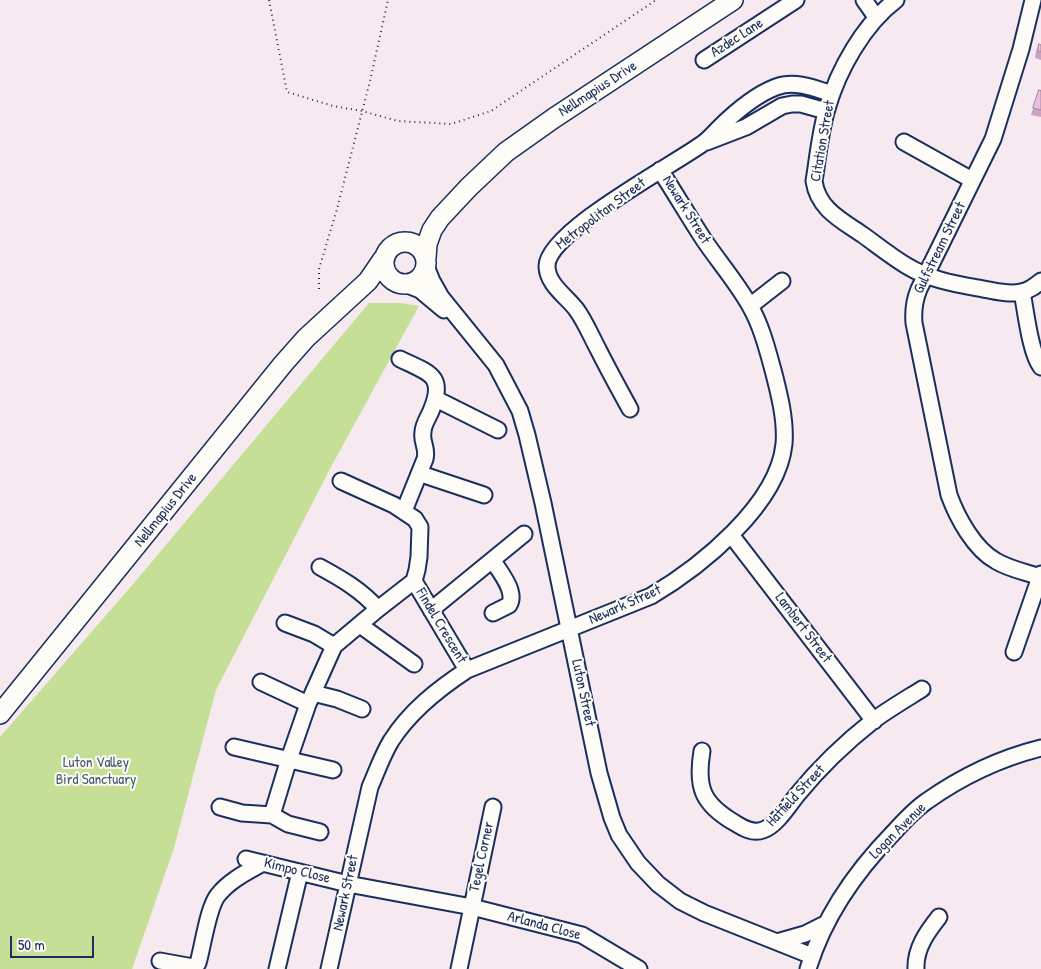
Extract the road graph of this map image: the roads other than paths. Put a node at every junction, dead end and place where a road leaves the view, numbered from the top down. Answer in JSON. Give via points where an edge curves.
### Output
{"nodes":[{"id":1,"x":733,"y":0,"type":"edge"},
{"id":2,"x":796,"y":0,"type":"edge"},
{"id":3,"x":864,"y":0,"type":"edge"},
{"id":4,"x":896,"y":0,"type":"edge"},
{"id":5,"x":1033,"y":0,"type":"edge"},
{"id":6,"x":876,"y":17,"type":"junction"},
{"id":7,"x":704,"y":60,"type":"dead end"},
{"id":8,"x":832,"y":94,"type":"junction"},
{"id":9,"x":826,"y":110,"type":"junction"},
{"id":10,"x":904,"y":142,"type":"dead end"},
{"id":11,"x":703,"y":144,"type":"junction"},
{"id":12,"x":660,"y":170,"type":"junction"},
{"id":13,"x":972,"y":180,"type":"junction"},
{"id":14,"x":468,"y":187,"type":"junction"},
{"id":15,"x":404,"y":241,"type":"junction"},
{"id":16,"x":383,"y":260,"type":"junction"},
{"id":17,"x":426,"y":262,"type":"junction"},
{"id":18,"x":926,"y":276,"type":"junction"},
{"id":19,"x":782,"y":281,"type":"dead end"},
{"id":20,"x":1041,"y":282,"type":"edge"},
{"id":21,"x":401,"y":284,"type":"junction"},
{"id":22,"x":1022,"y":292,"type":"junction"},
{"id":23,"x":750,"y":306,"type":"junction"},
{"id":24,"x":337,"y":309,"type":"junction"},
{"id":25,"x":471,"y":334,"type":"junction"},
{"id":26,"x":400,"y":359,"type":"dead end"},
{"id":27,"x":1041,"y":367,"type":"edge"},
{"id":28,"x":436,"y":399,"type":"junction"},
{"id":29,"x":630,"y":409,"type":"dead end"},
{"id":30,"x":498,"y":430,"type":"dead end"},
{"id":31,"x":420,"y":474,"type":"junction"},
{"id":32,"x":341,"y":481,"type":"dead end"},
{"id":33,"x":484,"y":495,"type":"dead end"},
{"id":34,"x":404,"y":511,"type":"junction"},
{"id":35,"x":524,"y":534,"type":"dead end"},
{"id":36,"x":732,"y":536,"type":"junction"},
{"id":37,"x":493,"y":561,"type":"junction"},
{"id":38,"x":320,"y":566,"type":"dead end"},
{"id":39,"x":1041,"y":575,"type":"edge"},
{"id":40,"x":414,"y":581,"type":"junction"},
{"id":41,"x":378,"y":609,"type":"junction"},
{"id":42,"x":431,"y":610,"type":"junction"},
{"id":43,"x":493,"y":613,"type":"dead end"},
{"id":44,"x":285,"y":623,"type":"dead end"},
{"id":45,"x":360,"y":625,"type":"junction"},
{"id":46,"x":570,"y":629,"type":"junction"},
{"id":47,"x":334,"y":646,"type":"junction"},
{"id":48,"x":1014,"y":652,"type":"dead end"},
{"id":49,"x":414,"y":664,"type":"dead end"},
{"id":50,"x":468,"y":670,"type":"junction"},
{"id":51,"x":261,"y":682,"type":"dead end"},
{"id":52,"x":922,"y":689,"type":"dead end"},
{"id":53,"x":310,"y":698,"type":"junction"},
{"id":54,"x":362,"y":709,"type":"dead end"},
{"id":55,"x":0,"y":714,"type":"edge"},
{"id":56,"x":874,"y":721,"type":"junction"},
{"id":57,"x":234,"y":747,"type":"dead end"},
{"id":58,"x":1041,"y":748,"type":"edge"},
{"id":59,"x":702,"y":751,"type":"dead end"},
{"id":60,"x":289,"y":759,"type":"junction"},
{"id":61,"x":333,"y":770,"type":"dead end"},
{"id":62,"x":220,"y":807,"type":"dead end"},
{"id":63,"x":493,"y":807,"type":"dead end"},
{"id":64,"x":272,"y":815,"type":"junction"},
{"id":65,"x":320,"y":832,"type":"dead end"},
{"id":66,"x":246,"y":859,"type":"dead end"},
{"id":67,"x":263,"y":863,"type":"junction"},
{"id":68,"x":300,"y":872,"type":"junction"},
{"id":69,"x":348,"y":884,"type":"junction"},
{"id":70,"x":472,"y":907,"type":"junction"},
{"id":71,"x":939,"y":917,"type":"dead end"},
{"id":72,"x":827,"y":923,"type":"junction"},
{"id":73,"x":777,"y":942,"type":"junction"},
{"id":74,"x":160,"y":961,"type":"dead end"},
{"id":75,"x":810,"y":963,"type":"edge"},
{"id":76,"x":277,"y":969,"type":"edge"},
{"id":77,"x":329,"y":969,"type":"edge"},
{"id":78,"x":459,"y":969,"type":"edge"},
{"id":79,"x":639,"y":969,"type":"edge"},
{"id":80,"x":916,"y":969,"type":"edge"}],
"edges":[{"from":1,"to":14,"type":"main road","name":"Nellmapius Drive","via":[[554,118],[506,152]]},
{"from":2,"to":7,"type":"street","name":"Azdec Lane"},
{"from":3,"to":6,"type":"street"},
{"from":4,"to":6,"type":"street","name":"Citation Street"},
{"from":5,"to":13,"type":"street","name":"Gulfstream Street","via":[[998,125]]},
{"from":6,"to":8,"type":"street","name":"Citation Street","via":[[850,56]]},
{"from":8,"to":9,"type":"street","name":"Citation Street"},
{"from":8,"to":11,"type":"street","name":"Metropolitan Street","via":[[798,84],[778,86],[744,107]]},
{"from":9,"to":11,"type":"street","name":"Metropolitan Street","via":[[801,104],[782,106],[746,127]]},
{"from":9,"to":18,"type":"street","name":"Citation Street","via":[[814,180],[820,202],[899,261]]},
{"from":10,"to":13,"type":"street"},
{"from":11,"to":12,"type":"street","name":"Metropolitan Street"},
{"from":12,"to":23,"type":"street","name":"Newark Street"},
{"from":12,"to":29,"type":"street","name":"Metropolitan Street","via":[[569,234],[551,252],[546,268],[556,288],[577,311]]},
{"from":13,"to":18,"type":"street","name":"Gulfstream Street"},
{"from":14,"to":15,"type":"main road","name":"Nellmapius Drive"},
{"from":14,"to":17,"type":"main road","name":"Nellmapius Drive","via":[[436,224],[427,244]]},
{"from":15,"to":16,"type":"main road","via":[[390,246]]},
{"from":15,"to":17,"type":"main road","via":[[418,246]]},
{"from":16,"to":21,"type":"main road","via":[[386,274]]},
{"from":16,"to":24,"type":"main road","name":"Nellmapius Drive","via":[[368,282]]},
{"from":17,"to":21,"type":"main road","via":[[419,279]]},
{"from":17,"to":25,"type":"street","name":"Luton Street","via":[[441,297]]},
{"from":18,"to":22,"type":"street","via":[[1009,293]]},
{"from":18,"to":39,"type":"street","name":"Gulfstream Street","via":[[914,301],[914,323],[949,495],[956,514],[983,551],[995,561]]},
{"from":19,"to":23,"type":"street"},
{"from":20,"to":22,"type":"street"},
{"from":21,"to":24,"type":"main road","name":"Nellmapius Drive","via":[[370,290]]},
{"from":21,"to":25,"type":"street","name":"Luton Street","via":[[420,290]]},
{"from":22,"to":27,"type":"street","via":[[1032,344]]},
{"from":23,"to":36,"type":"street","name":"Newark Street","via":[[778,387],[784,444],[771,484]]},
{"from":24,"to":55,"type":"main road","name":"Nellmapius Drive","via":[[283,364]]},
{"from":25,"to":46,"type":"street","name":"Luton Street","via":[[496,365],[520,411]]},
{"from":26,"to":28,"type":"street","via":[[431,375],[437,384]]},
{"from":28,"to":30,"type":"street"},
{"from":28,"to":31,"type":"street","via":[[423,430],[427,452]]},
{"from":31,"to":33,"type":"street"},
{"from":31,"to":34,"type":"street"},
{"from":32,"to":34,"type":"street"},
{"from":34,"to":40,"type":"street","via":[[420,527]]},
{"from":35,"to":37,"type":"street"},
{"from":36,"to":46,"type":"street","name":"Newark Street","via":[[674,583],[651,596]]},
{"from":36,"to":56,"type":"street","name":"Lambert Street"},
{"from":37,"to":42,"type":"street"},
{"from":37,"to":43,"type":"street","via":[[512,597],[509,605]]},
{"from":38,"to":41,"type":"street","via":[[355,587]]},
{"from":39,"to":48,"type":"street"},
{"from":40,"to":41,"type":"street"},
{"from":40,"to":42,"type":"street","name":"Findel Crescent"},
{"from":41,"to":45,"type":"street"},
{"from":42,"to":50,"type":"street","name":"Findel Crescent"},
{"from":44,"to":47,"type":"street"},
{"from":45,"to":47,"type":"street"},
{"from":45,"to":49,"type":"street"},
{"from":46,"to":50,"type":"street","name":"Newark Street"},
{"from":46,"to":73,"type":"street","name":"Luton Street","via":[[601,781],[619,835],[638,863],[680,901]]},
{"from":47,"to":53,"type":"street"},
{"from":50,"to":69,"type":"street","name":"Newark Street","via":[[420,705],[392,740],[370,787]]},
{"from":51,"to":53,"type":"street"},
{"from":52,"to":56,"type":"street","name":"Hatfield Street"},
{"from":53,"to":54,"type":"street","via":[[337,699]]},
{"from":53,"to":60,"type":"street"},
{"from":56,"to":59,"type":"street","name":"Hatfield Street","via":[[821,768],[771,826],[755,832],[726,818],[703,795],[699,780]]},
{"from":57,"to":60,"type":"street"},
{"from":58,"to":72,"type":"street","name":"Logan Avenue","via":[[959,781],[926,802],[881,845],[854,877]]},
{"from":60,"to":61,"type":"street"},
{"from":60,"to":64,"type":"street"},
{"from":62,"to":64,"type":"street","via":[[242,813]]},
{"from":63,"to":70,"type":"street","name":"Tegel Corner"},
{"from":64,"to":65,"type":"street","via":[[288,824]]},
{"from":66,"to":67,"type":"street","name":"Kimpo Close"},
{"from":67,"to":68,"type":"street","name":"Kimpo Close"},
{"from":67,"to":74,"type":"street","via":[[229,883],[217,896],[196,966]]},
{"from":68,"to":69,"type":"street","name":"Kimpo Close"},
{"from":68,"to":76,"type":"street"},
{"from":69,"to":70,"type":"street","name":"Arlanda Close"},
{"from":69,"to":77,"type":"street","name":"Newark Street"},
{"from":70,"to":78,"type":"street"},
{"from":70,"to":79,"type":"street","name":"Arlanda Close","via":[[582,935]]},
{"from":71,"to":80,"type":"street","via":[[922,940]]},
{"from":72,"to":73,"type":"street"},
{"from":72,"to":75,"type":"street","name":"Logan Avenue"},
{"from":73,"to":75,"type":"street","name":"Luton Street"}]}
